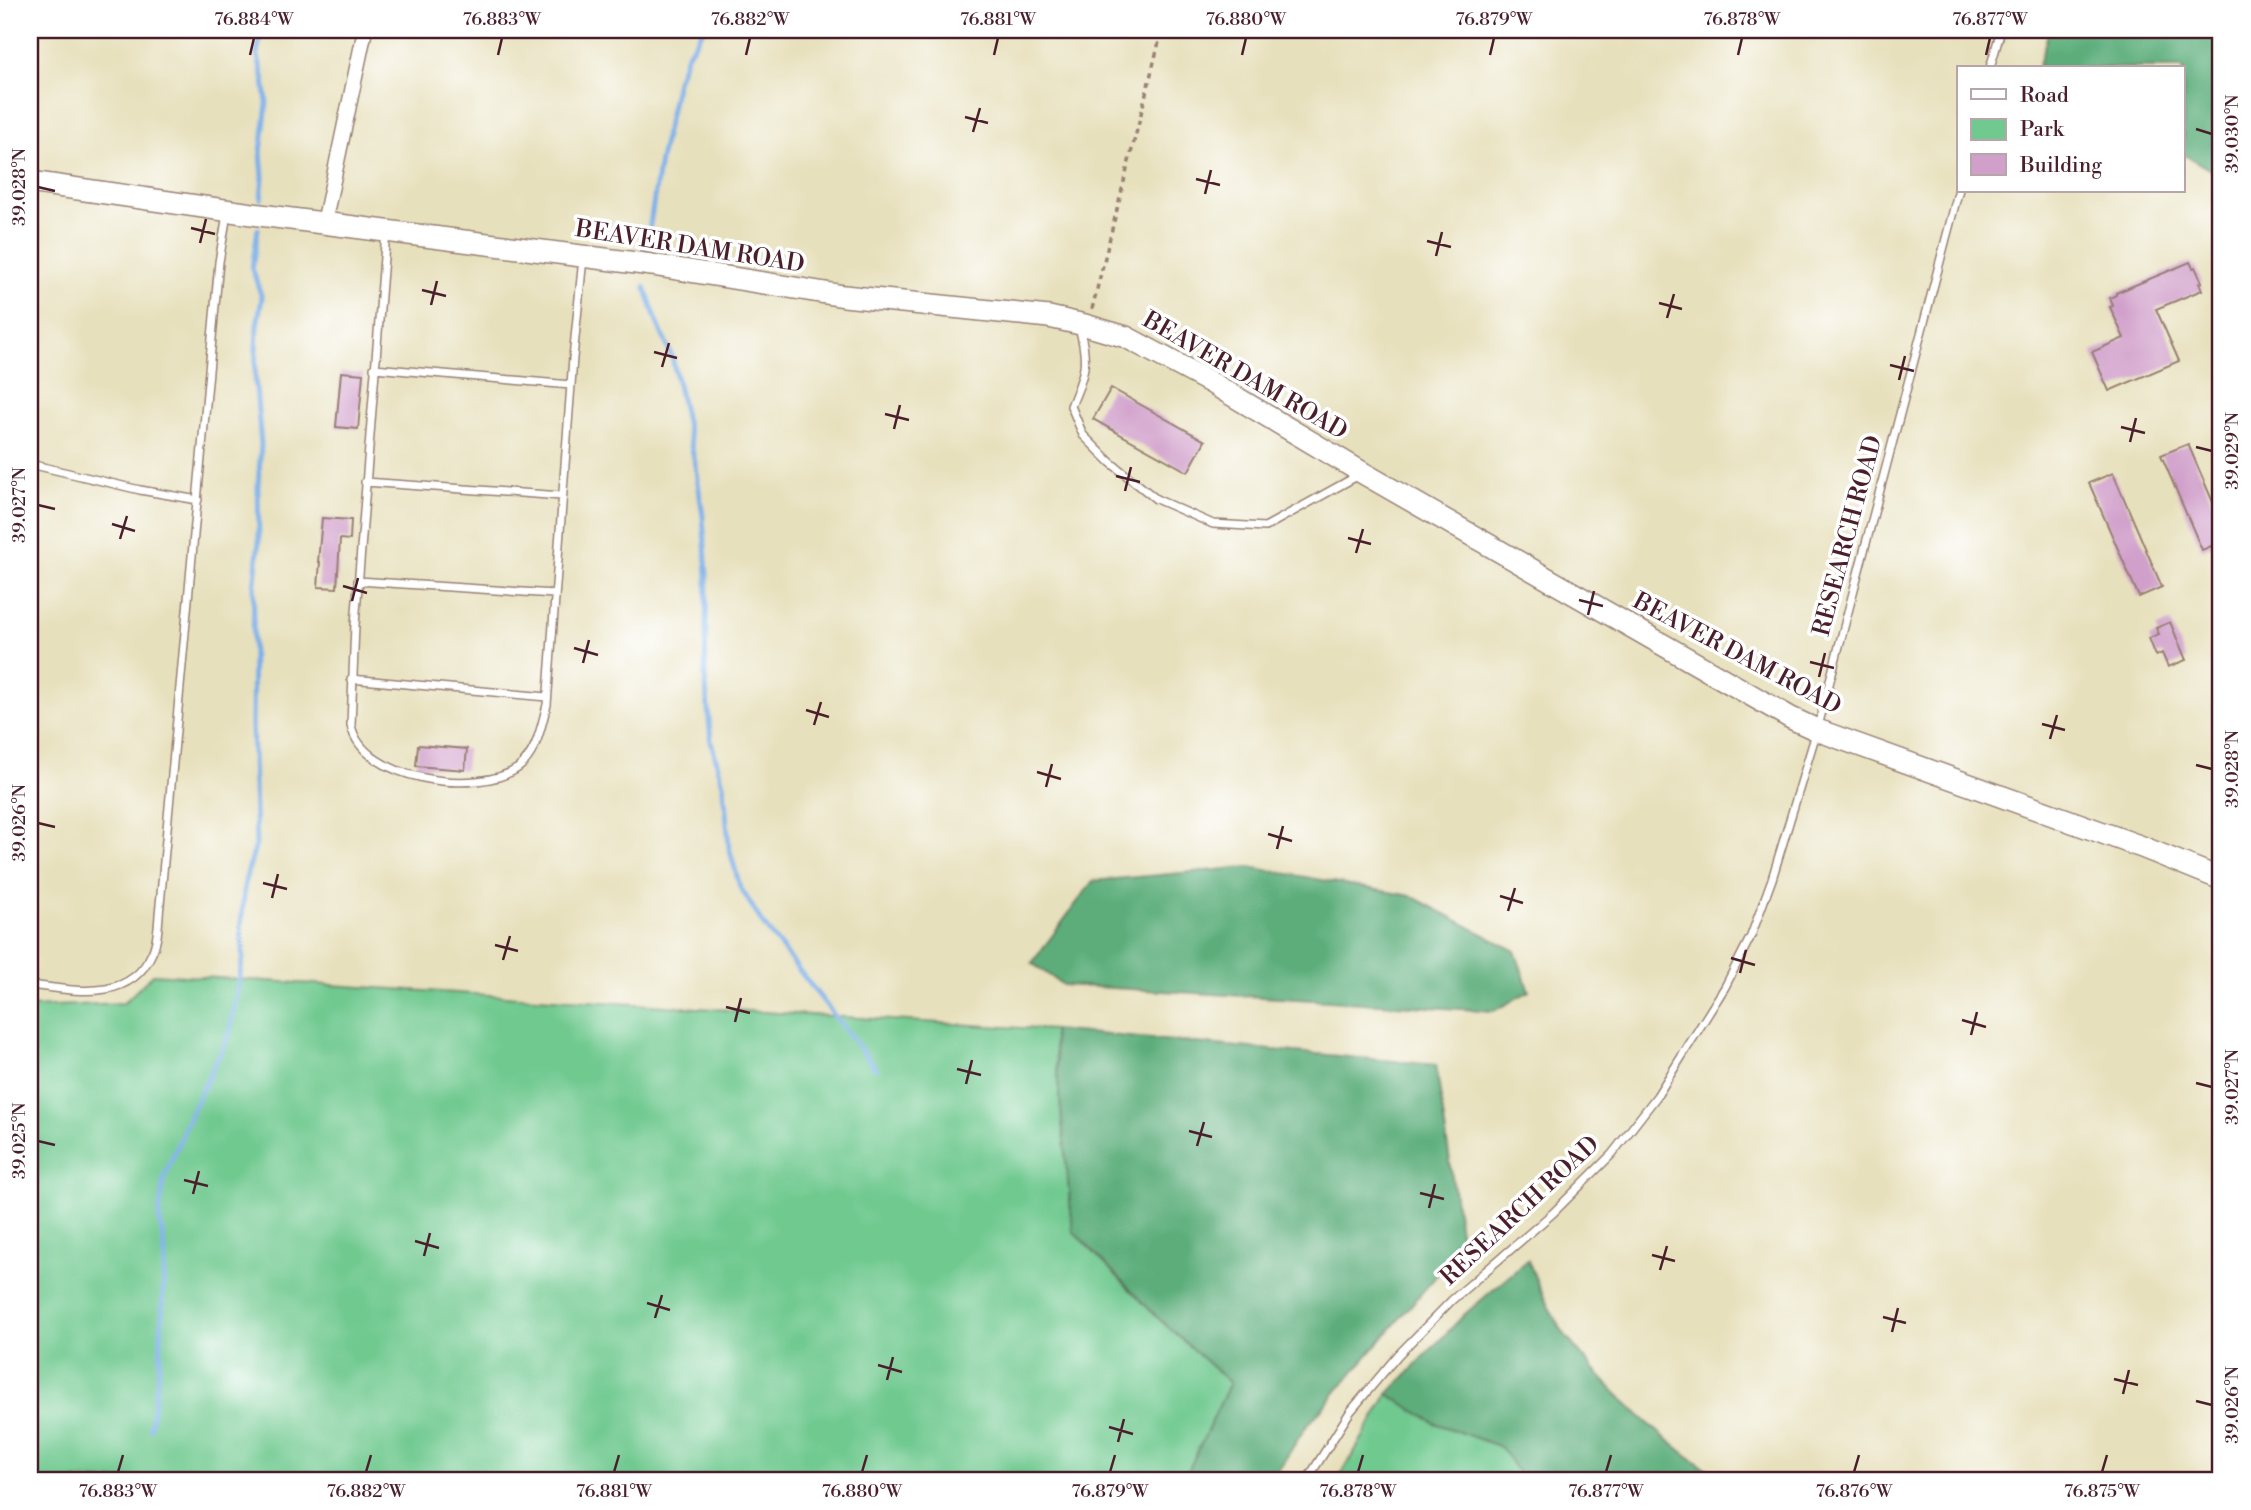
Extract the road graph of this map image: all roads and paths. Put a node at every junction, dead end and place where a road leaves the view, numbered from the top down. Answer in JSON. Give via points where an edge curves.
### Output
{"nodes":[{"id":1,"x":365,"y":30,"type":"edge"},
{"id":2,"x":1162,"y":30,"type":"edge"},
{"id":3,"x":2001,"y":30,"type":"edge"},
{"id":4,"x":1991,"y":66,"type":"edge"},
{"id":5,"x":30,"y":182,"type":"edge"},
{"id":6,"x":1958,"y":192,"type":"edge"},
{"id":7,"x":228,"y":210,"type":"junction"},
{"id":8,"x":324,"y":223,"type":"junction"},
{"id":9,"x":386,"y":231,"type":"junction"},
{"id":10,"x":583,"y":257,"type":"junction"},
{"id":11,"x":1083,"y":324,"type":"junction"},
{"id":12,"x":374,"y":368,"type":"junction"},
{"id":13,"x":571,"y":385,"type":"junction"},
{"id":14,"x":30,"y":464,"type":"edge"},
{"id":15,"x":1363,"y":473,"type":"junction"},
{"id":16,"x":365,"y":482,"type":"junction"},
{"id":17,"x":562,"y":496,"type":"junction"},
{"id":18,"x":198,"y":500,"type":"junction"},
{"id":19,"x":358,"y":581,"type":"junction"},
{"id":20,"x":554,"y":594,"type":"junction"},
{"id":21,"x":351,"y":679,"type":"junction"},
{"id":22,"x":547,"y":697,"type":"junction"},
{"id":23,"x":1817,"y":730,"type":"junction"},
{"id":24,"x":2221,"y":879,"type":"edge"},
{"id":25,"x":30,"y":985,"type":"edge"},
{"id":26,"x":1307,"y":1480,"type":"edge"}],
"edges":[{"from":1,"to":8,"type":"street"},
{"from":2,"to":11,"type":"path"},
{"from":3,"to":4,"type":"lane"},
{"from":5,"to":7,"type":"street","name":"BEAVER DAM ROAD"},
{"from":6,"to":23,"type":"lane","name":"RESEARCH ROAD"},
{"from":7,"to":8,"type":"street","name":"BEAVER DAM ROAD"},
{"from":7,"to":18,"type":"lane","via":[[219,262]]},
{"from":8,"to":9,"type":"street","name":"BEAVER DAM ROAD"},
{"from":9,"to":10,"type":"street","name":"BEAVER DAM ROAD"},
{"from":9,"to":12,"type":"lane"},
{"from":10,"to":11,"type":"street","name":"BEAVER DAM ROAD","via":[[844,296]]},
{"from":10,"to":13,"type":"lane"},
{"from":11,"to":15,"type":"street","name":"BEAVER DAM ROAD","via":[[1126,337],[1167,358]]},
{"from":11,"to":15,"type":"lane","via":[[1086,354],[1082,381],[1071,406],[1083,435],[1156,499],[1213,524],[1265,527]]},
{"from":12,"to":13,"type":"lane"},
{"from":12,"to":16,"type":"lane"},
{"from":13,"to":17,"type":"lane"},
{"from":14,"to":18,"type":"lane"},
{"from":15,"to":23,"type":"street","name":"BEAVER DAM ROAD"},
{"from":16,"to":17,"type":"lane"},
{"from":16,"to":19,"type":"lane"},
{"from":17,"to":20,"type":"lane"},
{"from":18,"to":25,"type":"lane","via":[[152,954],[125,984],[109,989],[77,991]]},
{"from":19,"to":20,"type":"lane"},
{"from":19,"to":21,"type":"lane"},
{"from":20,"to":22,"type":"lane"},
{"from":21,"to":22,"type":"lane"},
{"from":21,"to":22,"type":"lane","via":[[351,725],[359,745],[380,764],[399,773],[436,780],[481,781],[518,768],[534,745]]},
{"from":23,"to":24,"type":"street","name":"BEAVER DAM ROAD","via":[[2142,846]]},
{"from":23,"to":26,"type":"lane","name":"RESEARCH ROAD","via":[[1751,936],[1657,1096],[1589,1179],[1452,1300],[1374,1381]]}]}
